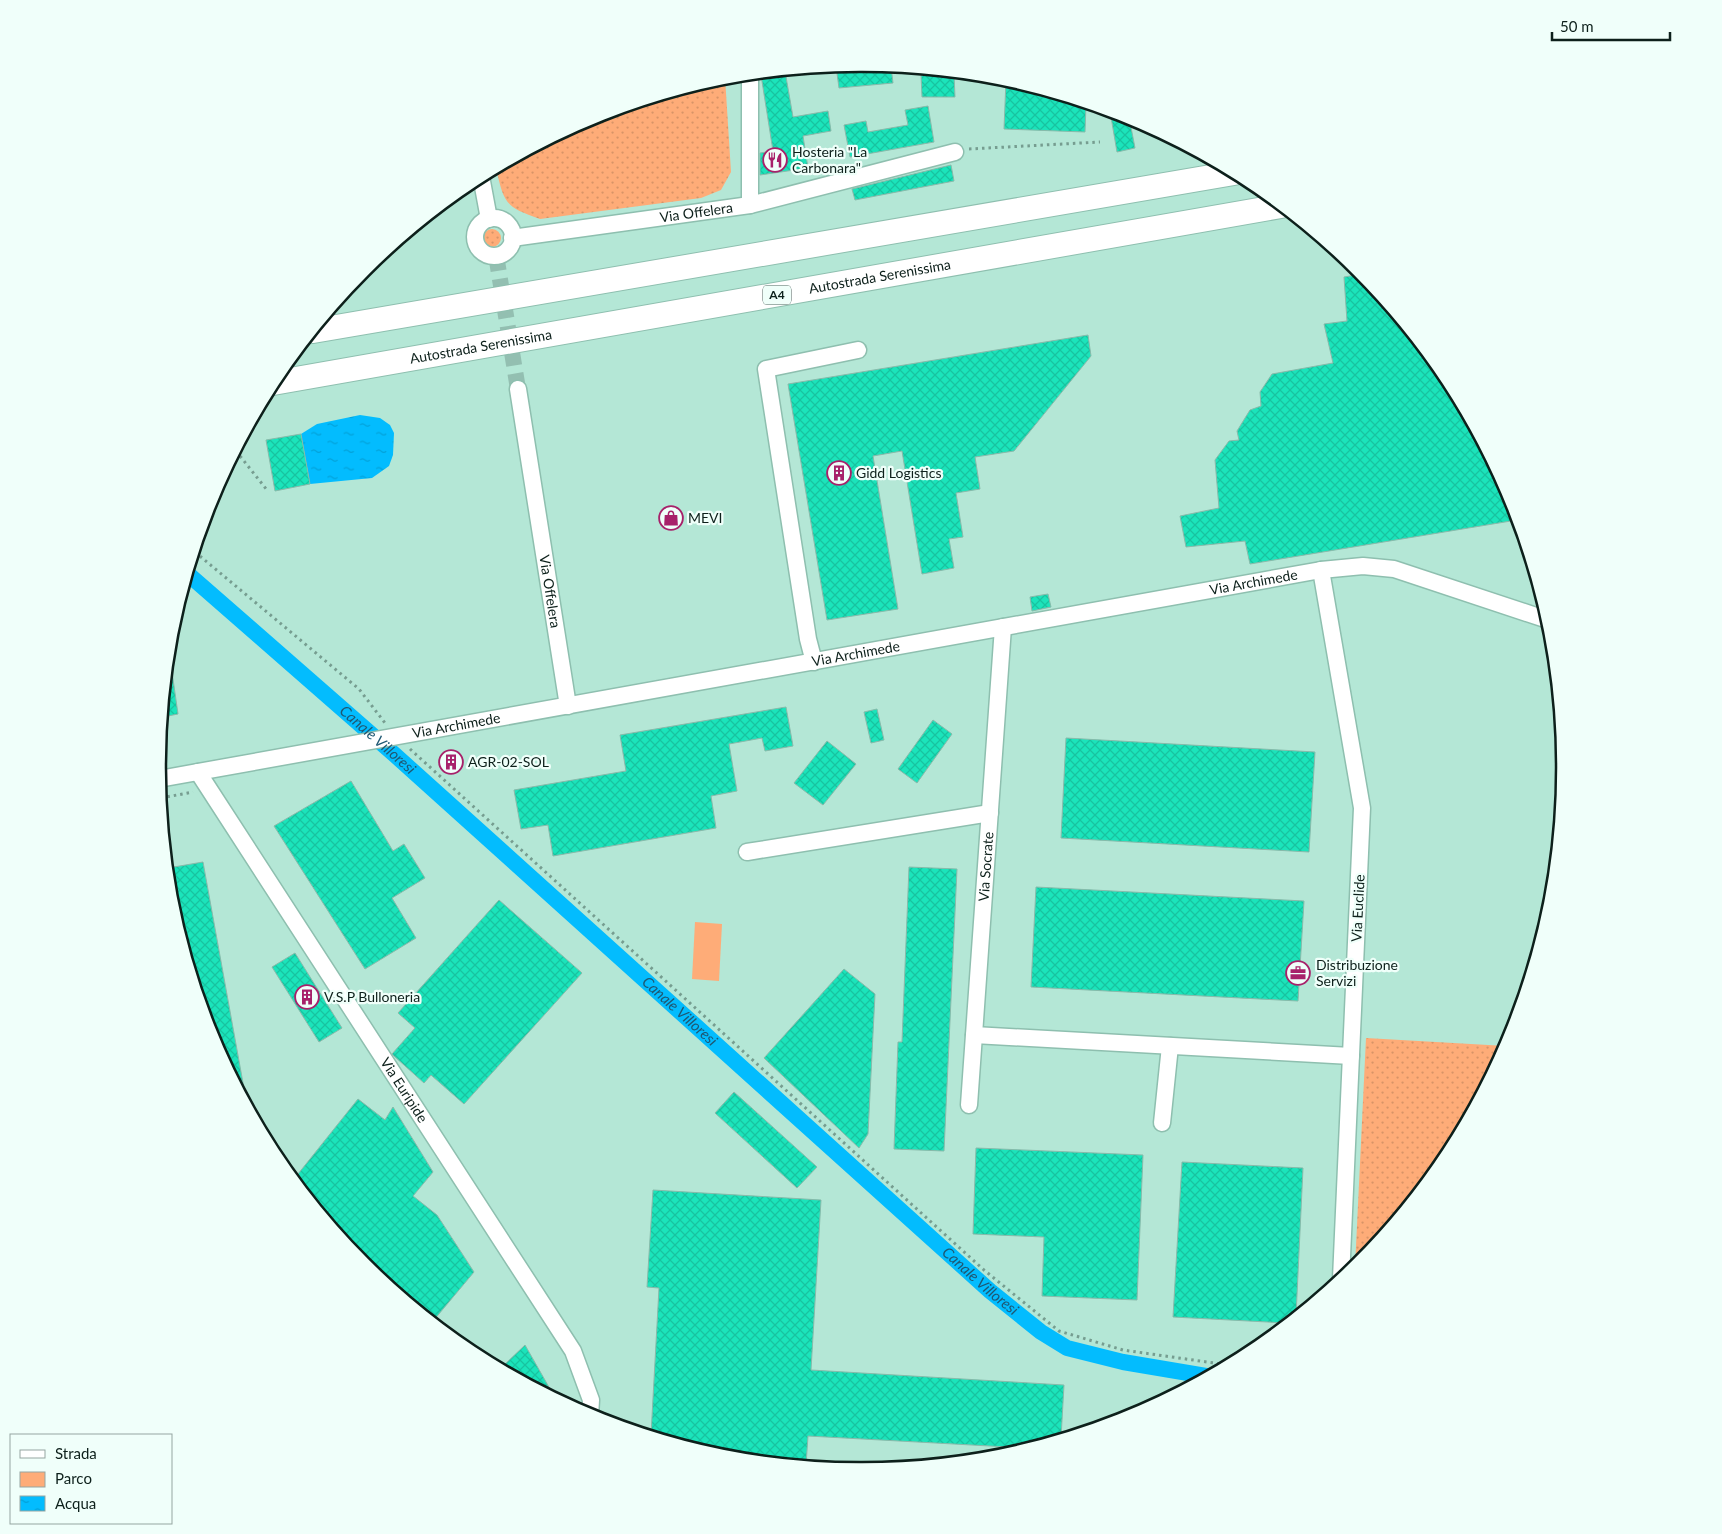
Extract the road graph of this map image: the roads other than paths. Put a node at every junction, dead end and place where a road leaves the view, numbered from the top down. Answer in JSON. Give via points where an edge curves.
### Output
{"nodes":[{"id":1,"x":750,"y":82,"type":"edge"},
{"id":2,"x":953,"y":153,"type":"road end"},
{"id":3,"x":1223,"y":175,"type":"edge"},
{"id":4,"x":483,"y":185,"type":"edge"},
{"id":5,"x":750,"y":205,"type":"junction"},
{"id":6,"x":1272,"y":208,"type":"edge"},
{"id":7,"x":489,"y":219,"type":"junction"},
{"id":8,"x":512,"y":238,"type":"junction"},
{"id":9,"x":322,"y":329,"type":"edge"},
{"id":10,"x":858,"y":350,"type":"dead end"},
{"id":11,"x":284,"y":381,"type":"edge"},
{"id":12,"x":518,"y":389,"type":"tunnel mouth"},
{"id":13,"x":1321,"y":570,"type":"junction"},
{"id":14,"x":1539,"y":617,"type":"edge"},
{"id":15,"x":1003,"y":627,"type":"junction"},
{"id":16,"x":814,"y":662,"type":"junction"},
{"id":17,"x":568,"y":706,"type":"junction"},
{"id":18,"x":198,"y":772,"type":"junction"},
{"id":19,"x":166,"y":778,"type":"edge"},
{"id":20,"x":990,"y":813,"type":"junction"},
{"id":21,"x":747,"y":852,"type":"dead end"},
{"id":22,"x":974,"y":1035,"type":"junction"},
{"id":23,"x":1170,"y":1046,"type":"junction"},
{"id":24,"x":1351,"y":1056,"type":"junction"},
{"id":25,"x":969,"y":1105,"type":"dead end"},
{"id":26,"x":1162,"y":1123,"type":"dead end"},
{"id":27,"x":1341,"y":1268,"type":"edge"},
{"id":28,"x":591,"y":1407,"type":"edge"}],
"edges":[{"from":1,"to":5,"type":"street","name":"Via Offelera"},
{"from":2,"to":5,"type":"street"},
{"from":3,"to":9,"type":"highway"},
{"from":4,"to":7,"type":"street"},
{"from":5,"to":8,"type":"street","name":"Via Offelera"},
{"from":6,"to":11,"type":"highway","name":"Autostrada Serenissima","number":"A4"},
{"from":7,"to":8,"type":"street","via":[[506,223]]},
{"from":7,"to":8,"type":"street","via":[[479,226],[475,237],[484,253],[501,254],[509,248]]},
{"from":10,"to":16,"type":"street","via":[[766,369]]},
{"from":12,"to":17,"type":"street","name":"Via Offelera"},
{"from":13,"to":14,"type":"street","name":"Via Archimede","via":[[1363,566],[1394,569]]},
{"from":13,"to":15,"type":"street","name":"Via Archimede"},
{"from":13,"to":24,"type":"street","name":"Via Euclide","via":[[1362,808]]},
{"from":15,"to":16,"type":"street","name":"Via Archimede"},
{"from":15,"to":20,"type":"street","name":"Via Socrate"},
{"from":16,"to":17,"type":"street","name":"Via Archimede"},
{"from":17,"to":18,"type":"street","name":"Via Archimede"},
{"from":18,"to":19,"type":"street","name":"Via Archimede"},
{"from":18,"to":28,"type":"street","name":"Via Euripide","via":[[573,1351]]},
{"from":20,"to":21,"type":"street"},
{"from":20,"to":22,"type":"street","name":"Via Socrate"},
{"from":22,"to":23,"type":"street"},
{"from":22,"to":25,"type":"street","name":"Via Socrate"},
{"from":23,"to":24,"type":"street"},
{"from":23,"to":26,"type":"street"},
{"from":24,"to":27,"type":"street","name":"Via Euclide"}]}
